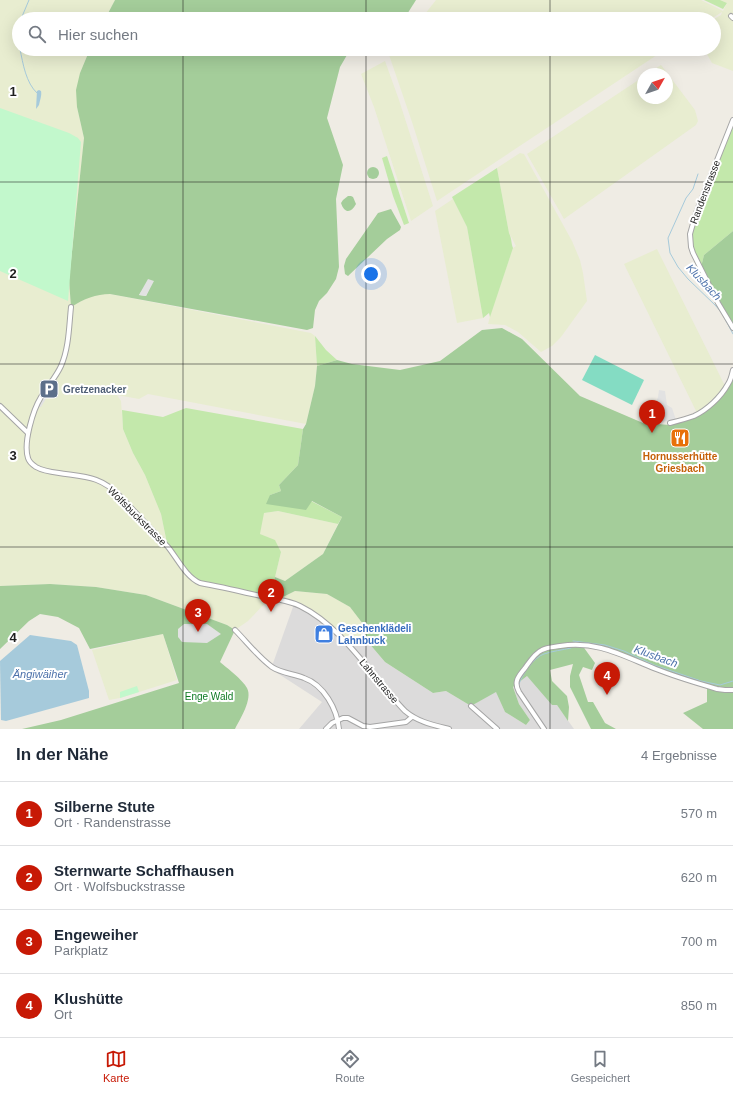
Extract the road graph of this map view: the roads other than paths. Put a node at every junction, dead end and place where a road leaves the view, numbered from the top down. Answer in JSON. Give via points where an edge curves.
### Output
{"nodes":[{"id":1,"x":733,"y":120,"type":"edge"},
{"id":2,"x":71,"y":307,"type":"dead end"},
{"id":3,"x":733,"y":328,"type":"edge"},
{"id":4,"x":733,"y":370,"type":"edge"},
{"id":5,"x":0,"y":406,"type":"edge"},
{"id":6,"x":670,"y":423,"type":"dead end"},
{"id":7,"x":28,"y":433,"type":"junction"},
{"id":8,"x":299,"y":605,"type":"joint"},
{"id":9,"x":234,"y":630,"type":"dead end"},
{"id":10,"x":733,"y":690,"type":"edge"},
{"id":11,"x":471,"y":706,"type":"dead end"},
{"id":12,"x":412,"y":717,"type":"junction"},
{"id":13,"x":338,"y":720,"type":"junction"},
{"id":14,"x":326,"y":729,"type":"edge"},
{"id":15,"x":339,"y":729,"type":"edge"},
{"id":16,"x":449,"y":729,"type":"edge"},
{"id":17,"x":497,"y":729,"type":"edge"},
{"id":18,"x":544,"y":729,"type":"edge"}],
"edges":[{"from":1,"to":3,"type":"street","name":"Randenstrasse","via":[[690,234],[693,253]]},
{"from":2,"to":7,"type":"street","name":"Wolfsbuckstrasse","via":[[65,355],[61,366],[41,396]]},
{"from":4,"to":6,"type":"street","via":[[729,383],[710,405],[694,416]]},
{"from":5,"to":7,"type":"street"},
{"from":7,"to":8,"type":"street","name":"Wolfsbuckstrasse","via":[[27,452],[32,465],[47,471],[89,477],[113,489],[168,548],[193,580]]},
{"from":8,"to":12,"type":"street","name":"Lahnstrasse","via":[[330,627]]},
{"from":9,"to":13,"type":"street","via":[[274,668],[306,678],[313,683],[328,697]]},
{"from":10,"to":18,"type":"street","via":[[717,689],[600,648],[582,644],[548,648],[535,655],[518,677],[516,687]]},
{"from":11,"to":17,"type":"street"},
{"from":12,"to":13,"type":"street","via":[[406,722],[370,727],[348,718]]},
{"from":12,"to":16,"type":"street","name":"Lahnstrasse"},
{"from":13,"to":14,"type":"street"},
{"from":13,"to":15,"type":"street"}]}
